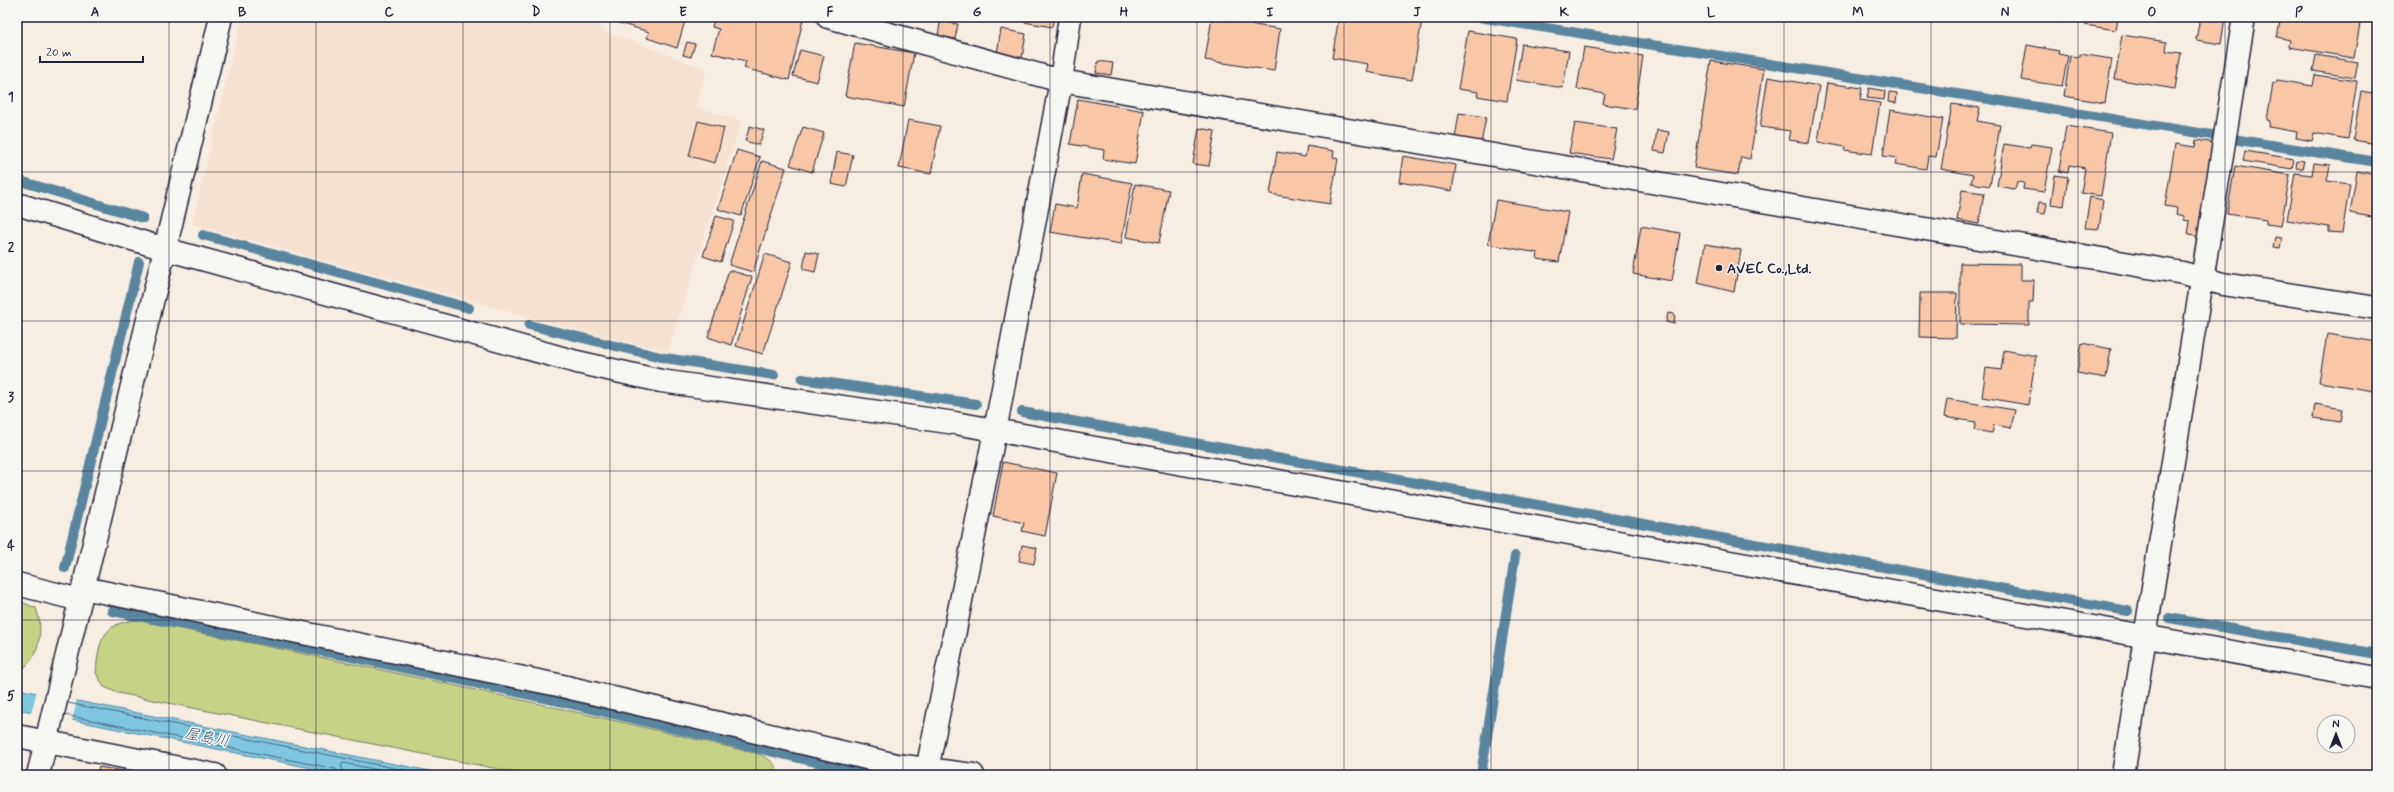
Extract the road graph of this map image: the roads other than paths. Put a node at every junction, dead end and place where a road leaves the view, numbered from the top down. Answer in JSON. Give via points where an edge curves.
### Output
{"nodes":[{"id":1,"x":221,"y":17,"type":"edge"},
{"id":2,"x":828,"y":17,"type":"edge"},
{"id":3,"x":1070,"y":17,"type":"edge"},
{"id":4,"x":2244,"y":17,"type":"edge"},
{"id":5,"x":1062,"y":82,"type":"junction"},
{"id":6,"x":17,"y":204,"type":"edge"},
{"id":7,"x":165,"y":249,"type":"junction"},
{"id":8,"x":2202,"y":278,"type":"junction"},
{"id":9,"x":2377,"y":308,"type":"edge"},
{"id":10,"x":995,"y":431,"type":"junction"},
{"id":11,"x":17,"y":584,"type":"edge"},
{"id":12,"x":81,"y":594,"type":"junction"},
{"id":13,"x":2145,"y":638,"type":"junction"},
{"id":14,"x":2377,"y":678,"type":"edge"},
{"id":15,"x":17,"y":736,"type":"edge"},
{"id":16,"x":47,"y":737,"type":"junction"},
{"id":17,"x":926,"y":772,"type":"edge"},
{"id":18,"x":38,"y":775,"type":"edge"},
{"id":19,"x":214,"y":775,"type":"edge"},
{"id":20,"x":973,"y":775,"type":"edge"},
{"id":21,"x":2123,"y":775,"type":"edge"}],
"edges":[{"from":1,"to":7,"type":"street"},
{"from":2,"to":5,"type":"street"},
{"from":3,"to":5,"type":"street"},
{"from":4,"to":8,"type":"street"},
{"from":5,"to":8,"type":"street"},
{"from":5,"to":10,"type":"street"},
{"from":6,"to":7,"type":"street"},
{"from":7,"to":10,"type":"street","via":[[619,373]]},
{"from":7,"to":12,"type":"street"},
{"from":8,"to":9,"type":"street"},
{"from":8,"to":13,"type":"street"},
{"from":10,"to":13,"type":"street"},
{"from":10,"to":17,"type":"street"},
{"from":11,"to":12,"type":"street"},
{"from":12,"to":16,"type":"street"},
{"from":12,"to":17,"type":"street","via":[[558,685]]},
{"from":13,"to":14,"type":"street"},
{"from":13,"to":21,"type":"street"},
{"from":15,"to":16,"type":"street"},
{"from":16,"to":18,"type":"street"},
{"from":16,"to":19,"type":"street"},
{"from":17,"to":20,"type":"street"}]}
